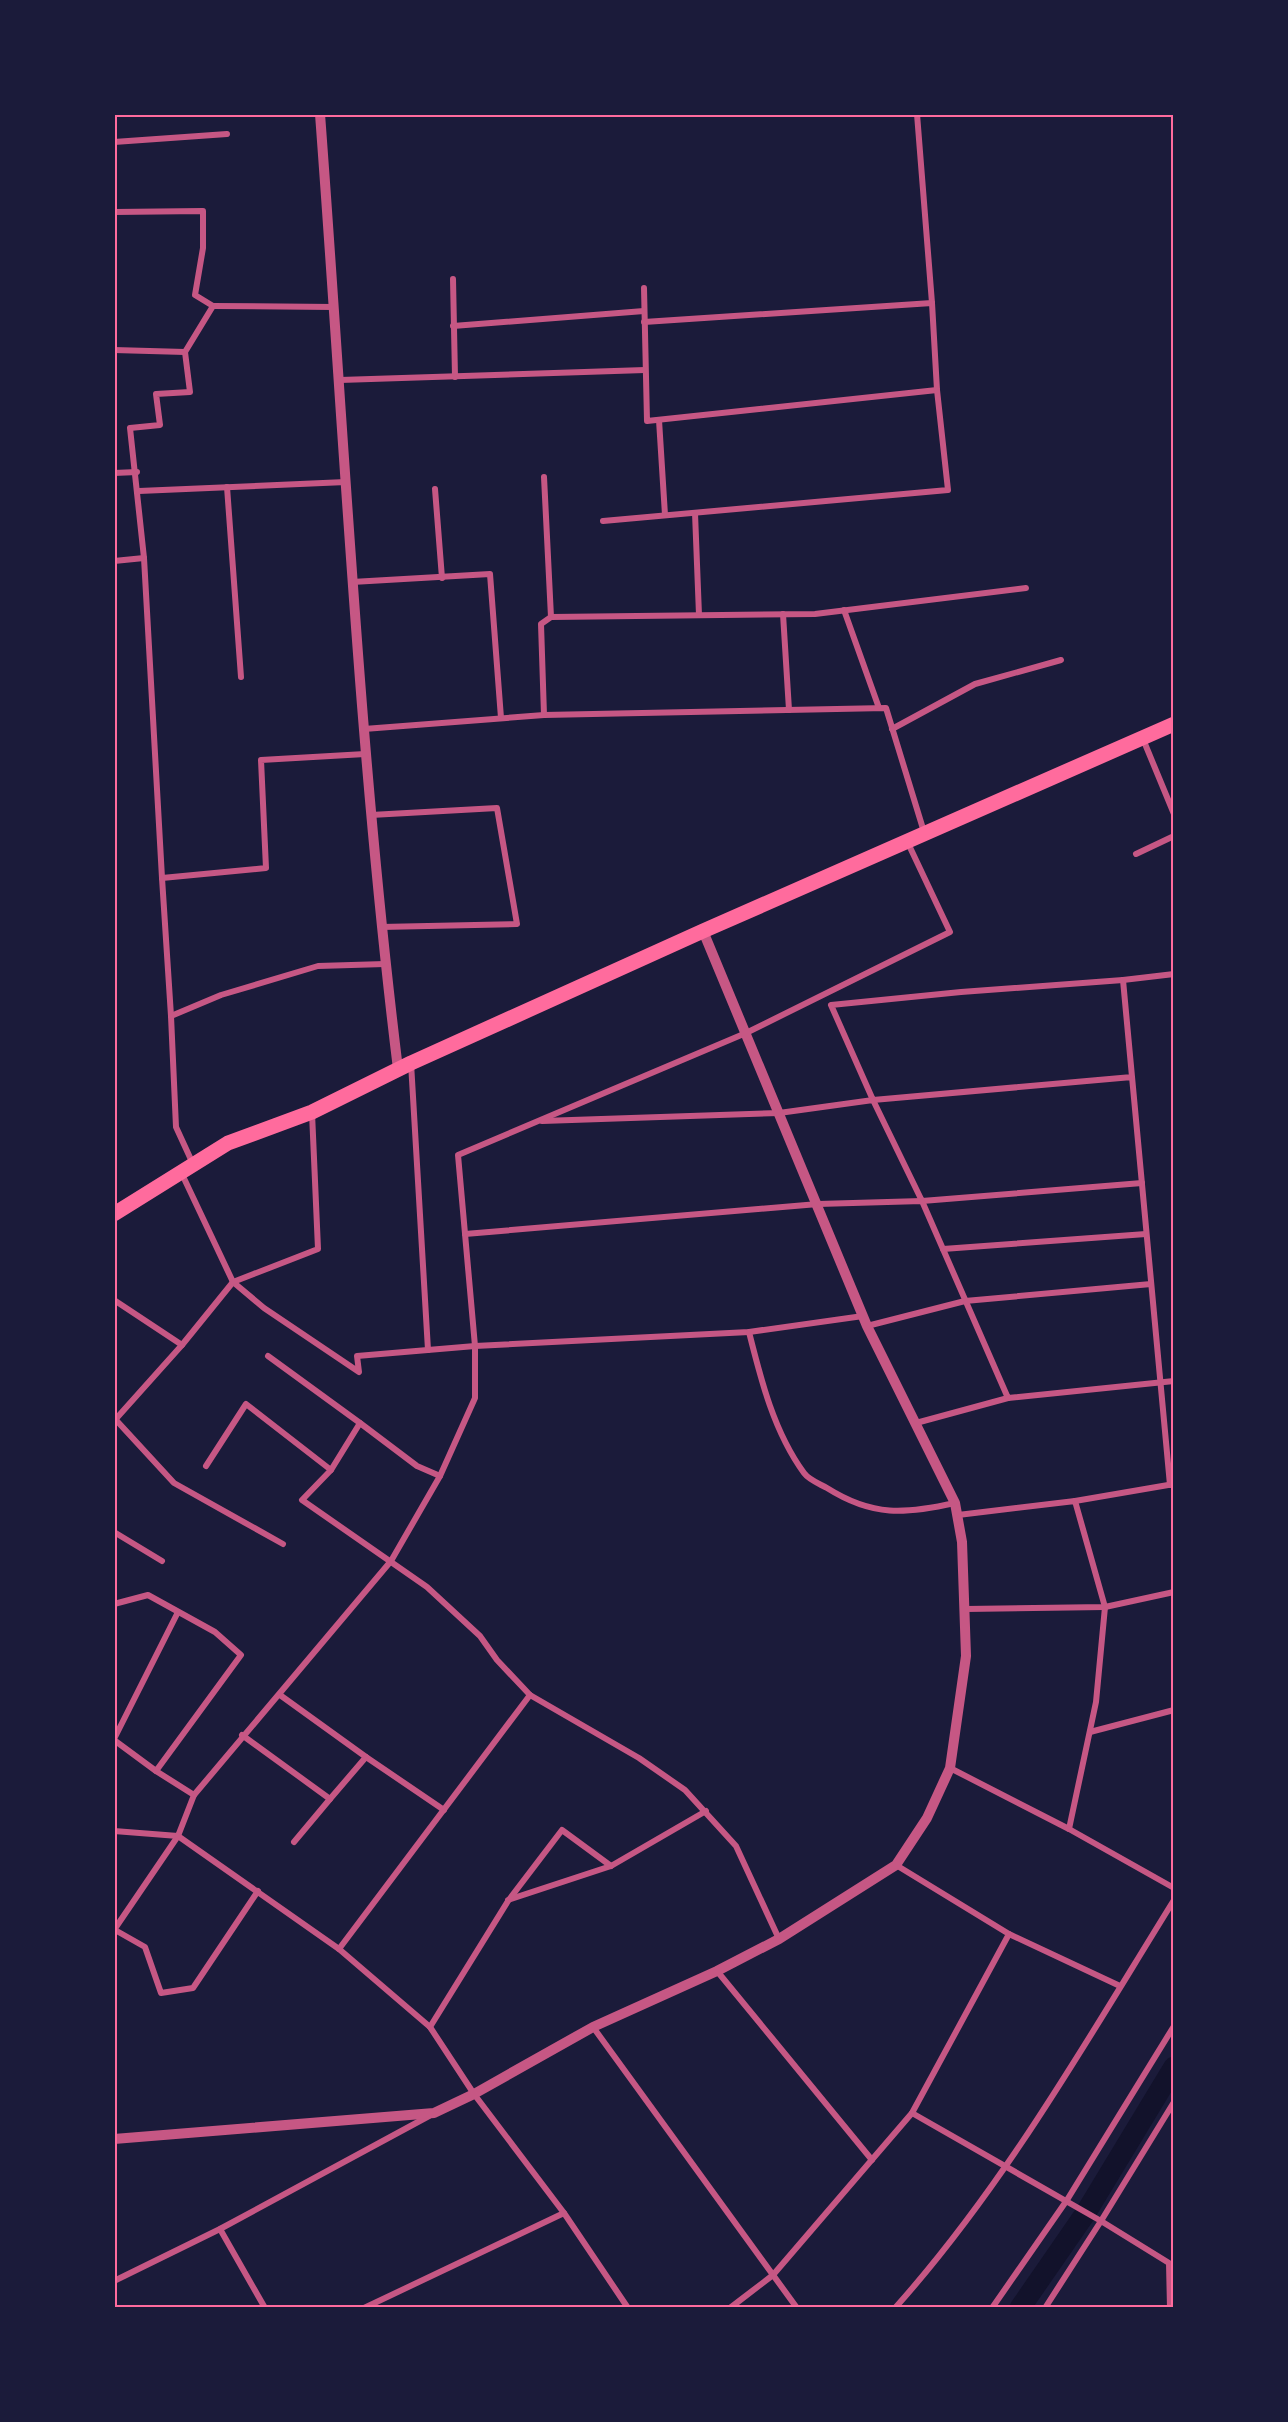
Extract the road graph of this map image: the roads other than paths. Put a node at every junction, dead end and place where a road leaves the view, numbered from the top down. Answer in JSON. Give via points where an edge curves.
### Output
{"nodes":[{"id":1,"x":320,"y":114,"type":"edge"},
{"id":2,"x":917,"y":114,"type":"edge"},
{"id":3,"x":227,"y":134,"type":"dead end"},
{"id":4,"x":114,"y":142,"type":"edge"},
{"id":5,"x":114,"y":212,"type":"edge"},
{"id":6,"x":453,"y":279,"type":"dead end"},
{"id":7,"x":644,"y":288,"type":"dead end"},
{"id":8,"x":932,"y":303,"type":"junction"},
{"id":9,"x":213,"y":306,"type":"junction"},
{"id":10,"x":334,"y":307,"type":"junction"},
{"id":11,"x":644,"y":311,"type":"junction"},
{"id":12,"x":644,"y":322,"type":"junction"},
{"id":13,"x":453,"y":326,"type":"junction"},
{"id":14,"x":114,"y":350,"type":"edge"},
{"id":15,"x":185,"y":352,"type":"junction"},
{"id":16,"x":645,"y":370,"type":"junction"},
{"id":17,"x":455,"y":377,"type":"junction"},
{"id":18,"x":340,"y":380,"type":"junction"},
{"id":19,"x":937,"y":390,"type":"junction"},
{"id":20,"x":660,"y":420,"type":"junction"},
{"id":21,"x":137,"y":472,"type":"junction"},
{"id":22,"x":114,"y":473,"type":"edge"},
{"id":23,"x":544,"y":477,"type":"dead end"},
{"id":24,"x":346,"y":482,"type":"junction"},
{"id":25,"x":227,"y":487,"type":"junction"},
{"id":26,"x":435,"y":489,"type":"dead end"},
{"id":27,"x":139,"y":491,"type":"junction"},
{"id":28,"x":695,"y":513,"type":"junction"},
{"id":29,"x":664,"y":515,"type":"junction"},
{"id":30,"x":603,"y":521,"type":"dead end"},
{"id":31,"x":144,"y":558,"type":"junction"},
{"id":32,"x":114,"y":561,"type":"edge"},
{"id":33,"x":442,"y":578,"type":"junction"},
{"id":34,"x":352,"y":582,"type":"junction"},
{"id":35,"x":1026,"y":588,"type":"dead end"},
{"id":36,"x":844,"y":610,"type":"junction"},
{"id":37,"x":783,"y":614,"type":"junction"},
{"id":38,"x":699,"y":615,"type":"junction"},
{"id":39,"x":551,"y":617,"type":"junction"},
{"id":40,"x":1061,"y":660,"type":"dead end"},
{"id":41,"x":241,"y":677,"type":"dead end"},
{"id":42,"x":879,"y":708,"type":"junction"},
{"id":43,"x":789,"y":710,"type":"junction"},
{"id":44,"x":544,"y":715,"type":"junction"},
{"id":45,"x":501,"y":718,"type":"junction"},
{"id":46,"x":1174,"y":724,"type":"edge"},
{"id":47,"x":363,"y":729,"type":"junction"},
{"id":48,"x":892,"y":729,"type":"junction"},
{"id":49,"x":1143,"y":738,"type":"junction"},
{"id":50,"x":365,"y":754,"type":"junction"},
{"id":51,"x":1174,"y":814,"type":"edge"},
{"id":52,"x":371,"y":815,"type":"junction"},
{"id":53,"x":924,"y":833,"type":"junction"},
{"id":54,"x":1174,"y":836,"type":"edge"},
{"id":55,"x":907,"y":841,"type":"junction"},
{"id":56,"x":1136,"y":854,"type":"dead end"},
{"id":57,"x":162,"y":878,"type":"junction"},
{"id":58,"x":380,"y":927,"type":"junction"},
{"id":59,"x":703,"y":931,"type":"junction"},
{"id":60,"x":385,"y":964,"type":"junction"},
{"id":61,"x":1174,"y":974,"type":"edge"},
{"id":62,"x":1123,"y":980,"type":"junction"},
{"id":63,"x":825,"y":992,"type":"junction"},
{"id":64,"x":831,"y":1005,"type":"junction"},
{"id":65,"x":171,"y":1016,"type":"junction"},
{"id":66,"x":746,"y":1033,"type":"junction"},
{"id":67,"x":404,"y":1066,"type":"junction"},
{"id":68,"x":1132,"y":1077,"type":"junction"},
{"id":69,"x":873,"y":1100,"type":"junction"},
{"id":70,"x":312,"y":1112,"type":"junction"},
{"id":71,"x":779,"y":1113,"type":"junction"},
{"id":72,"x":539,"y":1121,"type":"junction"},
{"id":73,"x":188,"y":1168,"type":"junction"},
{"id":74,"x":1142,"y":1184,"type":"junction"},
{"id":75,"x":922,"y":1201,"type":"junction"},
{"id":76,"x":818,"y":1204,"type":"junction"},
{"id":77,"x":114,"y":1214,"type":"edge"},
{"id":78,"x":465,"y":1234,"type":"junction"},
{"id":79,"x":1146,"y":1234,"type":"junction"},
{"id":80,"x":943,"y":1249,"type":"junction"},
{"id":81,"x":233,"y":1282,"type":"junction"},
{"id":82,"x":1151,"y":1284,"type":"junction"},
{"id":83,"x":114,"y":1300,"type":"edge"},
{"id":84,"x":965,"y":1301,"type":"junction"},
{"id":85,"x":865,"y":1321,"type":"junction"},
{"id":86,"x":749,"y":1332,"type":"junction"},
{"id":87,"x":182,"y":1345,"type":"junction"},
{"id":88,"x":475,"y":1346,"type":"junction"},
{"id":89,"x":428,"y":1350,"type":"junction"},
{"id":90,"x":268,"y":1356,"type":"dead end"},
{"id":91,"x":1160,"y":1382,"type":"junction"},
{"id":92,"x":1174,"y":1382,"type":"edge"},
{"id":93,"x":1008,"y":1398,"type":"junction"},
{"id":94,"x":115,"y":1421,"type":"edge"},
{"id":95,"x":360,"y":1423,"type":"junction"},
{"id":96,"x":916,"y":1423,"type":"junction"},
{"id":97,"x":206,"y":1466,"type":"dead end"},
{"id":98,"x":332,"y":1470,"type":"junction"},
{"id":99,"x":440,"y":1476,"type":"junction"},
{"id":100,"x":1172,"y":1484,"type":"edge"},
{"id":101,"x":1075,"y":1501,"type":"junction"},
{"id":102,"x":955,"y":1503,"type":"junction"},
{"id":103,"x":958,"y":1515,"type":"junction"},
{"id":104,"x":114,"y":1532,"type":"edge"},
{"id":105,"x":283,"y":1544,"type":"dead end"},
{"id":106,"x":162,"y":1561,"type":"dead end"},
{"id":107,"x":391,"y":1561,"type":"junction"},
{"id":108,"x":1174,"y":1592,"type":"edge"},
{"id":109,"x":114,"y":1604,"type":"edge"},
{"id":110,"x":1105,"y":1606,"type":"junction"},
{"id":111,"x":966,"y":1609,"type":"junction"},
{"id":112,"x":178,"y":1612,"type":"junction"},
{"id":113,"x":280,"y":1695,"type":"junction"},
{"id":114,"x":530,"y":1695,"type":"junction"},
{"id":115,"x":1174,"y":1710,"type":"edge"},
{"id":116,"x":1090,"y":1732,"type":"junction"},
{"id":117,"x":242,"y":1735,"type":"junction"},
{"id":118,"x":114,"y":1739,"type":"edge"},
{"id":119,"x":366,"y":1757,"type":"junction"},
{"id":120,"x":950,"y":1768,"type":"junction"},
{"id":121,"x":156,"y":1771,"type":"junction"},
{"id":122,"x":194,"y":1795,"type":"junction"},
{"id":123,"x":330,"y":1799,"type":"junction"},
{"id":124,"x":444,"y":1810,"type":"junction"},
{"id":125,"x":706,"y":1811,"type":"junction"},
{"id":126,"x":1069,"y":1829,"type":"junction"},
{"id":127,"x":114,"y":1831,"type":"edge"},
{"id":128,"x":178,"y":1836,"type":"junction"},
{"id":129,"x":294,"y":1842,"type":"dead end"},
{"id":130,"x":896,"y":1865,"type":"junction"},
{"id":131,"x":611,"y":1866,"type":"junction"},
{"id":132,"x":1174,"y":1888,"type":"edge"},
{"id":133,"x":258,"y":1891,"type":"junction"},
{"id":134,"x":508,"y":1900,"type":"junction"},
{"id":135,"x":1174,"y":1900,"type":"edge"},
{"id":136,"x":114,"y":1930,"type":"edge"},
{"id":137,"x":1009,"y":1934,"type":"junction"},
{"id":138,"x":779,"y":1938,"type":"junction"},
{"id":139,"x":339,"y":1949,"type":"junction"},
{"id":140,"x":717,"y":1971,"type":"junction"},
{"id":141,"x":1120,"y":1986,"type":"junction"},
{"id":142,"x":430,"y":2026,"type":"junction"},
{"id":143,"x":1174,"y":2026,"type":"edge"},
{"id":144,"x":593,"y":2027,"type":"junction"},
{"id":145,"x":474,"y":2094,"type":"junction"},
{"id":146,"x":1174,"y":2102,"type":"edge"},
{"id":147,"x":434,"y":2113,"type":"junction"},
{"id":148,"x":912,"y":2113,"type":"junction"},
{"id":149,"x":114,"y":2139,"type":"edge"},
{"id":150,"x":872,"y":2160,"type":"junction"},
{"id":151,"x":1005,"y":2168,"type":"junction"},
{"id":152,"x":1067,"y":2200,"type":"junction"},
{"id":153,"x":564,"y":2213,"type":"junction"},
{"id":154,"x":1101,"y":2221,"type":"junction"},
{"id":155,"x":220,"y":2229,"type":"junction"},
{"id":156,"x":773,"y":2275,"type":"junction"},
{"id":157,"x":114,"y":2281,"type":"edge"},
{"id":158,"x":265,"y":2308,"type":"edge"},
{"id":159,"x":364,"y":2308,"type":"edge"},
{"id":160,"x":628,"y":2308,"type":"edge"},
{"id":161,"x":730,"y":2308,"type":"edge"},
{"id":162,"x":797,"y":2308,"type":"edge"},
{"id":163,"x":895,"y":2308,"type":"edge"},
{"id":164,"x":992,"y":2308,"type":"edge"},
{"id":165,"x":1045,"y":2308,"type":"edge"},
{"id":166,"x":1170,"y":2308,"type":"edge"}],
"edges":[{"from":1,"to":10,"type":"street"},
{"from":2,"to":8,"type":"street"},
{"from":3,"to":4,"type":"street"},
{"from":5,"to":9,"type":"street","via":[[204,211],[195,295]]},
{"from":6,"to":13,"type":"street"},
{"from":7,"to":11,"type":"street"},
{"from":8,"to":12,"type":"street"},
{"from":8,"to":19,"type":"street"},
{"from":9,"to":10,"type":"street"},
{"from":9,"to":15,"type":"street"},
{"from":10,"to":18,"type":"street"},
{"from":11,"to":12,"type":"street"},
{"from":11,"to":13,"type":"street"},
{"from":12,"to":16,"type":"street"},
{"from":13,"to":17,"type":"street"},
{"from":14,"to":15,"type":"street"},
{"from":15,"to":21,"type":"street","via":[[190,392],[156,394],[160,425],[130,428]]},
{"from":16,"to":17,"type":"street"},
{"from":16,"to":20,"type":"street","via":[[647,422]]},
{"from":17,"to":18,"type":"street"},
{"from":18,"to":24,"type":"street"},
{"from":19,"to":20,"type":"street"},
{"from":19,"to":28,"type":"street","via":[[948,490]]},
{"from":20,"to":29,"type":"street"},
{"from":21,"to":22,"type":"street"},
{"from":21,"to":27,"type":"street"},
{"from":23,"to":39,"type":"street"},
{"from":24,"to":25,"type":"street"},
{"from":24,"to":34,"type":"street"},
{"from":25,"to":27,"type":"street"},
{"from":25,"to":41,"type":"street"},
{"from":26,"to":33,"type":"street"},
{"from":27,"to":31,"type":"street"},
{"from":28,"to":29,"type":"street"},
{"from":28,"to":38,"type":"street"},
{"from":29,"to":30,"type":"street"},
{"from":31,"to":32,"type":"street"},
{"from":31,"to":57,"type":"street"},
{"from":33,"to":34,"type":"street"},
{"from":33,"to":45,"type":"street","via":[[490,574]]},
{"from":34,"to":47,"type":"street"},
{"from":35,"to":36,"type":"street"},
{"from":36,"to":37,"type":"street"},
{"from":36,"to":42,"type":"street"},
{"from":37,"to":38,"type":"street"},
{"from":37,"to":43,"type":"street"},
{"from":38,"to":39,"type":"street"},
{"from":39,"to":44,"type":"street","via":[[541,624]]},
{"from":40,"to":48,"type":"street","via":[[975,684]]},
{"from":42,"to":43,"type":"street"},
{"from":42,"to":48,"type":"street","via":[[886,708]]},
{"from":43,"to":44,"type":"street"},
{"from":44,"to":45,"type":"street"},
{"from":45,"to":47,"type":"street"},
{"from":46,"to":49,"type":"main road"},
{"from":47,"to":50,"type":"street"},
{"from":48,"to":53,"type":"street"},
{"from":49,"to":51,"type":"street"},
{"from":49,"to":53,"type":"main road"},
{"from":50,"to":52,"type":"street"},
{"from":50,"to":57,"type":"street","via":[[261,760],[266,868]]},
{"from":52,"to":58,"type":"street"},
{"from":52,"to":58,"type":"street","via":[[497,808],[517,924]]},
{"from":53,"to":55,"type":"main road"},
{"from":54,"to":56,"type":"street"},
{"from":55,"to":59,"type":"main road"},
{"from":55,"to":63,"type":"street","via":[[950,932]]},
{"from":57,"to":65,"type":"street"},
{"from":58,"to":60,"type":"street"},
{"from":59,"to":66,"type":"street"},
{"from":59,"to":67,"type":"main road"},
{"from":60,"to":65,"type":"street","via":[[318,966],[221,995]]},
{"from":60,"to":67,"type":"street"},
{"from":61,"to":62,"type":"street"},
{"from":62,"to":64,"type":"street"},
{"from":62,"to":68,"type":"street"},
{"from":63,"to":64,"type":"street"},
{"from":63,"to":66,"type":"street"},
{"from":64,"to":69,"type":"street"},
{"from":65,"to":73,"type":"street","via":[[176,1126]]},
{"from":66,"to":71,"type":"street"},
{"from":66,"to":72,"type":"street"},
{"from":67,"to":70,"type":"main road"},
{"from":67,"to":89,"type":"street"},
{"from":68,"to":69,"type":"street"},
{"from":68,"to":74,"type":"street"},
{"from":69,"to":71,"type":"street"},
{"from":69,"to":75,"type":"street"},
{"from":70,"to":73,"type":"main road","via":[[228,1143]]},
{"from":70,"to":81,"type":"street","via":[[318,1249]]},
{"from":71,"to":72,"type":"street"},
{"from":71,"to":76,"type":"street"},
{"from":72,"to":78,"type":"street","via":[[459,1155]]},
{"from":73,"to":77,"type":"main road"},
{"from":73,"to":81,"type":"street"},
{"from":74,"to":75,"type":"street"},
{"from":74,"to":79,"type":"street"},
{"from":75,"to":76,"type":"street"},
{"from":75,"to":80,"type":"street"},
{"from":76,"to":78,"type":"street"},
{"from":76,"to":85,"type":"street"},
{"from":78,"to":88,"type":"street"},
{"from":79,"to":80,"type":"street"},
{"from":79,"to":82,"type":"street"},
{"from":80,"to":84,"type":"street"},
{"from":81,"to":87,"type":"street"},
{"from":81,"to":89,"type":"street","via":[[264,1308],[359,1372],[357,1356]]},
{"from":82,"to":84,"type":"street"},
{"from":82,"to":91,"type":"street"},
{"from":83,"to":87,"type":"street"},
{"from":84,"to":85,"type":"street"},
{"from":84,"to":93,"type":"street"},
{"from":85,"to":86,"type":"street"},
{"from":85,"to":96,"type":"street"},
{"from":86,"to":88,"type":"street"},
{"from":86,"to":102,"type":"street","via":[[780,1432],[806,1475],[842,1497],[888,1512],[919,1511]]},
{"from":87,"to":94,"type":"street"},
{"from":88,"to":89,"type":"street"},
{"from":88,"to":99,"type":"street","via":[[475,1398]]},
{"from":90,"to":95,"type":"street"},
{"from":91,"to":92,"type":"street"},
{"from":91,"to":93,"type":"street"},
{"from":91,"to":100,"type":"street"},
{"from":93,"to":96,"type":"street"},
{"from":94,"to":105,"type":"street","via":[[174,1483]]},
{"from":95,"to":98,"type":"street"},
{"from":95,"to":99,"type":"street","via":[[417,1466]]},
{"from":96,"to":102,"type":"street"},
{"from":97,"to":98,"type":"street","via":[[246,1404]]},
{"from":98,"to":107,"type":"street","via":[[302,1500]]},
{"from":99,"to":107,"type":"street"},
{"from":100,"to":101,"type":"street"},
{"from":101,"to":103,"type":"street"},
{"from":101,"to":110,"type":"street"},
{"from":102,"to":103,"type":"street"},
{"from":103,"to":111,"type":"street"},
{"from":104,"to":106,"type":"street"},
{"from":107,"to":113,"type":"street"},
{"from":107,"to":114,"type":"street","via":[[427,1587],[480,1636]]},
{"from":108,"to":110,"type":"street"},
{"from":109,"to":112,"type":"street","via":[[148,1596]]},
{"from":110,"to":111,"type":"street"},
{"from":110,"to":116,"type":"street"},
{"from":111,"to":120,"type":"street","via":[[966,1656]]},
{"from":112,"to":118,"type":"street"},
{"from":112,"to":121,"type":"street","via":[[215,1632],[241,1654]]},
{"from":113,"to":117,"type":"street"},
{"from":113,"to":119,"type":"street"},
{"from":114,"to":124,"type":"street"},
{"from":114,"to":125,"type":"street","via":[[639,1758],[685,1790]]},
{"from":115,"to":116,"type":"street"},
{"from":116,"to":126,"type":"street"},
{"from":117,"to":122,"type":"street"},
{"from":117,"to":123,"type":"street"},
{"from":118,"to":121,"type":"street"},
{"from":119,"to":123,"type":"street"},
{"from":119,"to":124,"type":"street"},
{"from":120,"to":126,"type":"street"},
{"from":120,"to":130,"type":"street","via":[[927,1818]]},
{"from":121,"to":122,"type":"street"},
{"from":122,"to":128,"type":"street"},
{"from":123,"to":129,"type":"street"},
{"from":124,"to":139,"type":"street"},
{"from":125,"to":131,"type":"street"},
{"from":125,"to":138,"type":"street","via":[[736,1845]]},
{"from":126,"to":132,"type":"street"},
{"from":127,"to":128,"type":"street"},
{"from":128,"to":133,"type":"street"},
{"from":128,"to":136,"type":"street"},
{"from":130,"to":137,"type":"street"},
{"from":130,"to":138,"type":"street"},
{"from":131,"to":134,"type":"street"},
{"from":131,"to":134,"type":"street","via":[[562,1830]]},
{"from":133,"to":136,"type":"street","via":[[193,1988],[161,1993],[145,1947]]},
{"from":133,"to":139,"type":"street"},
{"from":134,"to":142,"type":"street"},
{"from":135,"to":141,"type":"street"},
{"from":137,"to":141,"type":"street"},
{"from":137,"to":148,"type":"street"},
{"from":138,"to":140,"type":"street"},
{"from":139,"to":142,"type":"street"},
{"from":140,"to":144,"type":"street"},
{"from":140,"to":150,"type":"street"},
{"from":141,"to":151,"type":"street"},
{"from":142,"to":145,"type":"street"},
{"from":143,"to":152,"type":"street"},
{"from":144,"to":145,"type":"street"},
{"from":144,"to":156,"type":"street"},
{"from":145,"to":147,"type":"street"},
{"from":145,"to":153,"type":"street"},
{"from":146,"to":154,"type":"street"},
{"from":147,"to":149,"type":"street"},
{"from":147,"to":155,"type":"street"},
{"from":148,"to":150,"type":"street"},
{"from":148,"to":151,"type":"street"},
{"from":150,"to":156,"type":"street"},
{"from":151,"to":152,"type":"street"},
{"from":151,"to":163,"type":"street","via":[[930,2269]]},
{"from":152,"to":154,"type":"street"},
{"from":152,"to":164,"type":"street"},
{"from":153,"to":159,"type":"street"},
{"from":153,"to":160,"type":"street"},
{"from":154,"to":165,"type":"street"},
{"from":154,"to":166,"type":"street","via":[[1169,2263]]},
{"from":155,"to":157,"type":"street"},
{"from":155,"to":158,"type":"street"},
{"from":156,"to":161,"type":"street"},
{"from":156,"to":162,"type":"street"}]}
